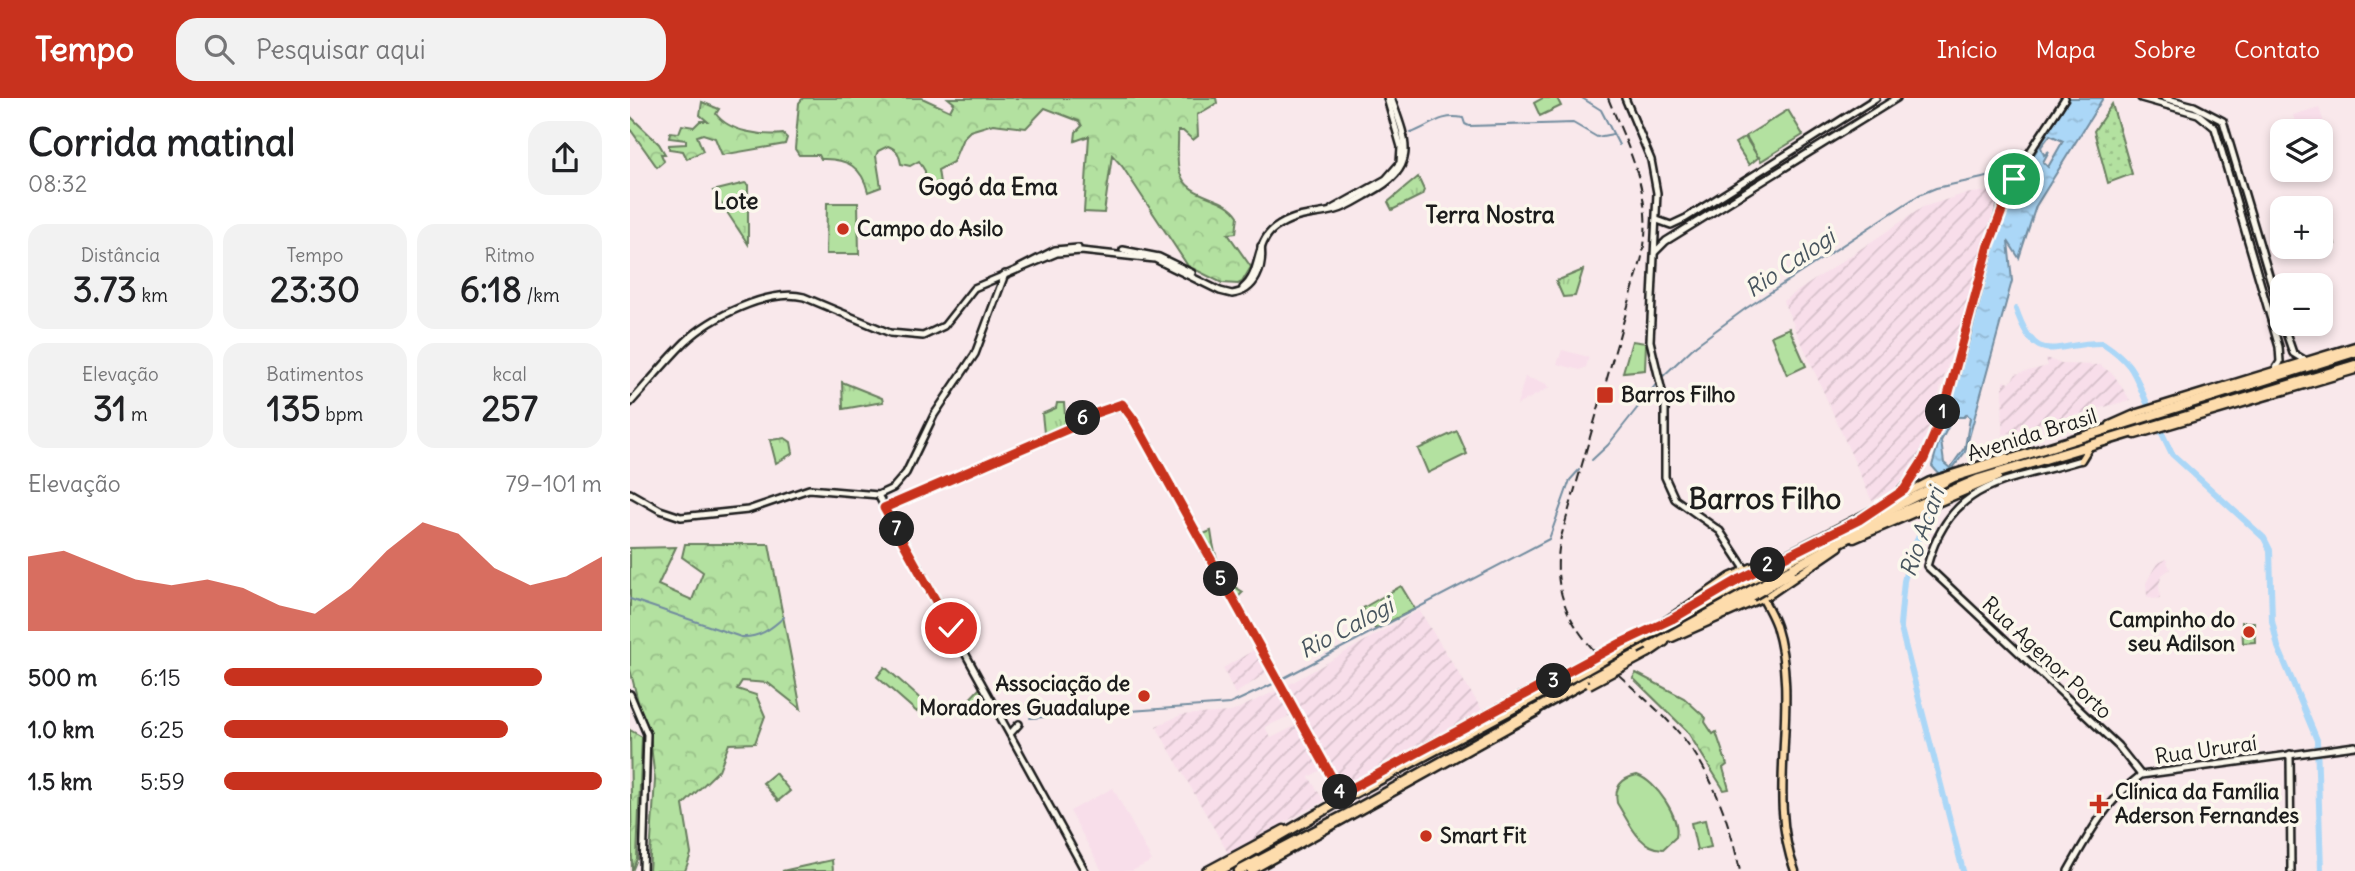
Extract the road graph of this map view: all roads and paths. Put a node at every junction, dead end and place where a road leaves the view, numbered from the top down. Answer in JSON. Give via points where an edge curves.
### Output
{"nodes":[{"id":1,"x":1389,"y":98,"type":"edge"},
{"id":2,"x":1625,"y":98,"type":"edge"},
{"id":3,"x":1876,"y":98,"type":"edge"},
{"id":4,"x":1897,"y":98,"type":"edge"},
{"id":5,"x":2065,"y":98,"type":"edge"},
{"id":6,"x":2141,"y":98,"type":"edge"},
{"id":7,"x":2164,"y":98,"type":"edge"},
{"id":8,"x":1858,"y":109,"type":"junction"},
{"id":9,"x":1865,"y":119,"type":"junction"},
{"id":10,"x":2230,"y":142,"type":"junction"},
{"id":11,"x":2222,"y":145,"type":"junction"},
{"id":12,"x":1763,"y":170,"type":"junction"},
{"id":13,"x":1769,"y":180,"type":"junction"},
{"id":14,"x":1657,"y":220,"type":"junction"},
{"id":15,"x":1666,"y":225,"type":"junction"},
{"id":16,"x":1656,"y":233,"type":"junction"},
{"id":17,"x":1666,"y":241,"type":"junction"},
{"id":18,"x":1655,"y":252,"type":"junction"},
{"id":19,"x":2263,"y":254,"type":"junction"},
{"id":20,"x":2252,"y":257,"type":"junction"},
{"id":21,"x":1005,"y":274,"type":"junction"},
{"id":22,"x":2270,"y":277,"type":"edge"},
{"id":23,"x":2288,"y":336,"type":"edge"},
{"id":24,"x":2355,"y":349,"type":"edge"},
{"id":25,"x":2344,"y":350,"type":"joint"},
{"id":26,"x":2296,"y":357,"type":"junction"},
{"id":27,"x":2306,"y":361,"type":"junction"},
{"id":28,"x":2280,"y":362,"type":"junction"},
{"id":29,"x":2354,"y":369,"type":"edge"},
{"id":30,"x":2274,"y":371,"type":"junction"},
{"id":31,"x":630,"y":403,"type":"edge"},
{"id":32,"x":2158,"y":410,"type":"junction"},
{"id":33,"x":2148,"y":430,"type":"junction"},
{"id":34,"x":2090,"y":447,"type":"junction"},
{"id":35,"x":2081,"y":460,"type":"joint"},
{"id":36,"x":1913,"y":477,"type":"junction"},
{"id":37,"x":1928,"y":484,"type":"junction"},
{"id":38,"x":1988,"y":484,"type":"junction"},
{"id":39,"x":1999,"y":484,"type":"joint"},
{"id":40,"x":1952,"y":492,"type":"junction"},
{"id":41,"x":630,"y":493,"type":"edge"},
{"id":42,"x":878,"y":495,"type":"junction"},
{"id":43,"x":1925,"y":504,"type":"junction"},
{"id":44,"x":884,"y":508,"type":"junction"},
{"id":45,"x":1877,"y":509,"type":"junction"},
{"id":46,"x":1817,"y":540,"type":"junction"},
{"id":47,"x":1839,"y":547,"type":"junction"},
{"id":48,"x":1745,"y":569,"type":"junction"},
{"id":49,"x":1757,"y":573,"type":"junction"},
{"id":50,"x":1742,"y":581,"type":"junction"},
{"id":51,"x":1763,"y":587,"type":"junction"},
{"id":52,"x":1751,"y":594,"type":"junction"},
{"id":53,"x":1762,"y":599,"type":"junction"},
{"id":54,"x":1659,"y":626,"type":"junction"},
{"id":55,"x":1672,"y":638,"type":"junction"},
{"id":56,"x":1623,"y":645,"type":"junction"},
{"id":57,"x":1585,"y":666,"type":"junction"},
{"id":58,"x":1590,"y":681,"type":"junction"},
{"id":59,"x":630,"y":694,"type":"edge"},
{"id":60,"x":1515,"y":708,"type":"junction"},
{"id":61,"x":1529,"y":713,"type":"junction"},
{"id":62,"x":1476,"y":723,"type":"junction"},
{"id":63,"x":1019,"y":724,"type":"dead end"},
{"id":64,"x":1010,"y":734,"type":"junction"},
{"id":65,"x":1501,"y":734,"type":"junction"},
{"id":66,"x":2355,"y":746,"type":"edge"},
{"id":67,"x":2290,"y":754,"type":"junction"},
{"id":68,"x":2141,"y":775,"type":"junction"},
{"id":69,"x":1341,"y":794,"type":"junction"},
{"id":70,"x":643,"y":871,"type":"edge"},
{"id":71,"x":1085,"y":871,"type":"edge"},
{"id":72,"x":1206,"y":871,"type":"edge"},
{"id":73,"x":1219,"y":871,"type":"edge"},
{"id":74,"x":1239,"y":871,"type":"edge"},
{"id":75,"x":1251,"y":871,"type":"edge"},
{"id":76,"x":1795,"y":871,"type":"edge"},
{"id":77,"x":2068,"y":871,"type":"edge"},
{"id":78,"x":2291,"y":871,"type":"edge"}],
"edges":[{"from":1,"to":21,"type":"main road","via":[[1401,147],[1401,160],[1392,174],[1376,188],[1327,211],[1292,217],[1267,234],[1251,280],[1239,290],[1226,290],[1154,255],[1088,247],[1055,250]]},
{"from":2,"to":14,"type":"main road","via":[[1651,160]]},
{"from":3,"to":8,"type":"main road"},
{"from":4,"to":9,"type":"main road"},
{"from":5,"to":36,"type":"main road","via":[[2016,176],[1989,245],[1943,414]]},
{"from":6,"to":11,"type":"main road","via":[[2208,119]]},
{"from":7,"to":10,"type":"main road","via":[[2223,121]]},
{"from":8,"to":9,"type":"main road"},
{"from":8,"to":12,"type":"main road"},
{"from":9,"to":13,"type":"main road"},
{"from":10,"to":11,"type":"main road"},
{"from":10,"to":19,"type":"main road"},
{"from":11,"to":20,"type":"main road"},
{"from":12,"to":13,"type":"main road"},
{"from":12,"to":15,"type":"main road","via":[[1686,218]]},
{"from":13,"to":17,"type":"main road"},
{"from":14,"to":15,"type":"main road"},
{"from":14,"to":16,"type":"main road"},
{"from":15,"to":17,"type":"main road"},
{"from":16,"to":17,"type":"main road"},
{"from":16,"to":18,"type":"main road"},
{"from":17,"to":18,"type":"main road"},
{"from":18,"to":48,"type":"main road","via":[[1650,341],[1666,411],[1664,471],[1669,489],[1680,504],[1720,531]]},
{"from":19,"to":20,"type":"main road"},
{"from":19,"to":22,"type":"main road"},
{"from":20,"to":28,"type":"main road"},
{"from":21,"to":31,"type":"main road","via":[[969,291],[944,326],[923,336],[890,333],[791,294],[764,299],[687,340]]},
{"from":21,"to":42,"type":"main road","via":[[975,354],[929,423],[902,480]]},
{"from":23,"to":26,"type":"main road"},
{"from":24,"to":25,"type":"highway"},
{"from":24,"to":32,"type":"highway","name":"Avenida Brasil"},
{"from":25,"to":27,"type":"main road","name":"Avenida Brasil"},
{"from":26,"to":27,"type":"main road"},
{"from":26,"to":28,"type":"main road"},
{"from":27,"to":30,"type":"main road","name":"Avenida Brasil"},
{"from":28,"to":30,"type":"main road"},
{"from":29,"to":33,"type":"highway","name":"Avenida Brasil"},
{"from":30,"to":32,"type":"main road","name":"Avenida Brasil"},
{"from":32,"to":37,"type":"highway","name":"Avenida Brasil"},
{"from":33,"to":34,"type":"main road","name":"Avenida Brasil"},
{"from":33,"to":40,"type":"highway","name":"Avenida Brasil","via":[[2027,463]]},
{"from":34,"to":35,"type":"main road"},
{"from":34,"to":38,"type":"main road","name":"Avenida Brasil"},
{"from":35,"to":39,"type":"main road"},
{"from":36,"to":37,"type":"main road"},
{"from":36,"to":45,"type":"main road","via":[[1904,490]]},
{"from":37,"to":45,"type":"main road","name":"Avenida Brasil"},
{"from":37,"to":49,"type":"highway","name":"Avenida Brasil"},
{"from":38,"to":39,"type":"main road"},
{"from":38,"to":40,"type":"main road","name":"Avenida Brasil"},
{"from":38,"to":68,"type":"main road","name":"Rua Agenor Porto","via":[[1951,512],[1936,537],[1927,566],[2118,746]]},
{"from":40,"to":43,"type":"highway","name":"Avenida Brasil"},
{"from":41,"to":42,"type":"main road","via":[[681,517],[748,510],[809,489]]},
{"from":42,"to":44,"type":"main road"},
{"from":43,"to":47,"type":"main road","name":"Avenida Brasil"},
{"from":43,"to":51,"type":"highway","name":"Avenida Brasil","via":[[1876,523]]},
{"from":44,"to":64,"type":"main road"},
{"from":44,"to":69,"type":"main road","via":[[1070,428],[1079,419],[1117,404],[1124,406]]},
{"from":45,"to":46,"type":"main road","name":"Avenida Brasil"},
{"from":46,"to":48,"type":"main road"},
{"from":46,"to":49,"type":"main road","name":"Avenida Brasil"},
{"from":47,"to":51,"type":"main road","name":"Avenida Brasil"},
{"from":47,"to":53,"type":"main road"},
{"from":48,"to":53,"type":"main road"},
{"from":48,"to":54,"type":"main road"},
{"from":49,"to":50,"type":"highway","name":"Avenida Brasil","bridge":true},
{"from":50,"to":54,"type":"main road","name":"Avenida Brasil"},
{"from":50,"to":56,"type":"highway","name":"Avenida Brasil"},
{"from":51,"to":52,"type":"highway","name":"Avenida Brasil","bridge":true},
{"from":52,"to":55,"type":"main road","name":"Avenida Brasil"},
{"from":52,"to":58,"type":"highway","name":"Avenida Brasil","bridge":true},
{"from":53,"to":55,"type":"main road"},
{"from":53,"to":76,"type":"main road","via":[[1776,628],[1785,681],[1785,823]]},
{"from":54,"to":56,"type":"main road","name":"Avenida Brasil"},
{"from":55,"to":58,"type":"main road","name":"Avenida Brasil","bridge":true},
{"from":56,"to":57,"type":"highway","name":"Avenida Brasil","bridge":true},
{"from":57,"to":60,"type":"highway","name":"Avenida Brasil"},
{"from":57,"to":62,"type":"main road","name":"Avenida Brasil"},
{"from":58,"to":61,"type":"highway","name":"Avenida Brasil"},
{"from":58,"to":65,"type":"main road","name":"Avenida Brasil"},
{"from":59,"to":70,"type":"main road","via":[[647,734]]},
{"from":60,"to":62,"type":"main road"},
{"from":60,"to":73,"type":"highway","name":"Avenida Brasil"},
{"from":61,"to":65,"type":"main road"},
{"from":61,"to":74,"type":"highway","name":"Avenida Brasil"},
{"from":62,"to":69,"type":"main road","name":"Avenida Brasil"},
{"from":63,"to":64,"type":"main road"},
{"from":64,"to":71,"type":"main road"},
{"from":65,"to":75,"type":"main road","name":"Avenida Brasil"},
{"from":66,"to":67,"type":"main road","name":"Rua Ururaí"},
{"from":67,"to":68,"type":"main road","name":"Rua Ururaí"},
{"from":67,"to":78,"type":"main road"},
{"from":68,"to":77,"type":"main road","name":"Rua Ururaí","via":[[2097,820]]},
{"from":69,"to":72,"type":"main road","name":"Avenida Brasil"}]}
